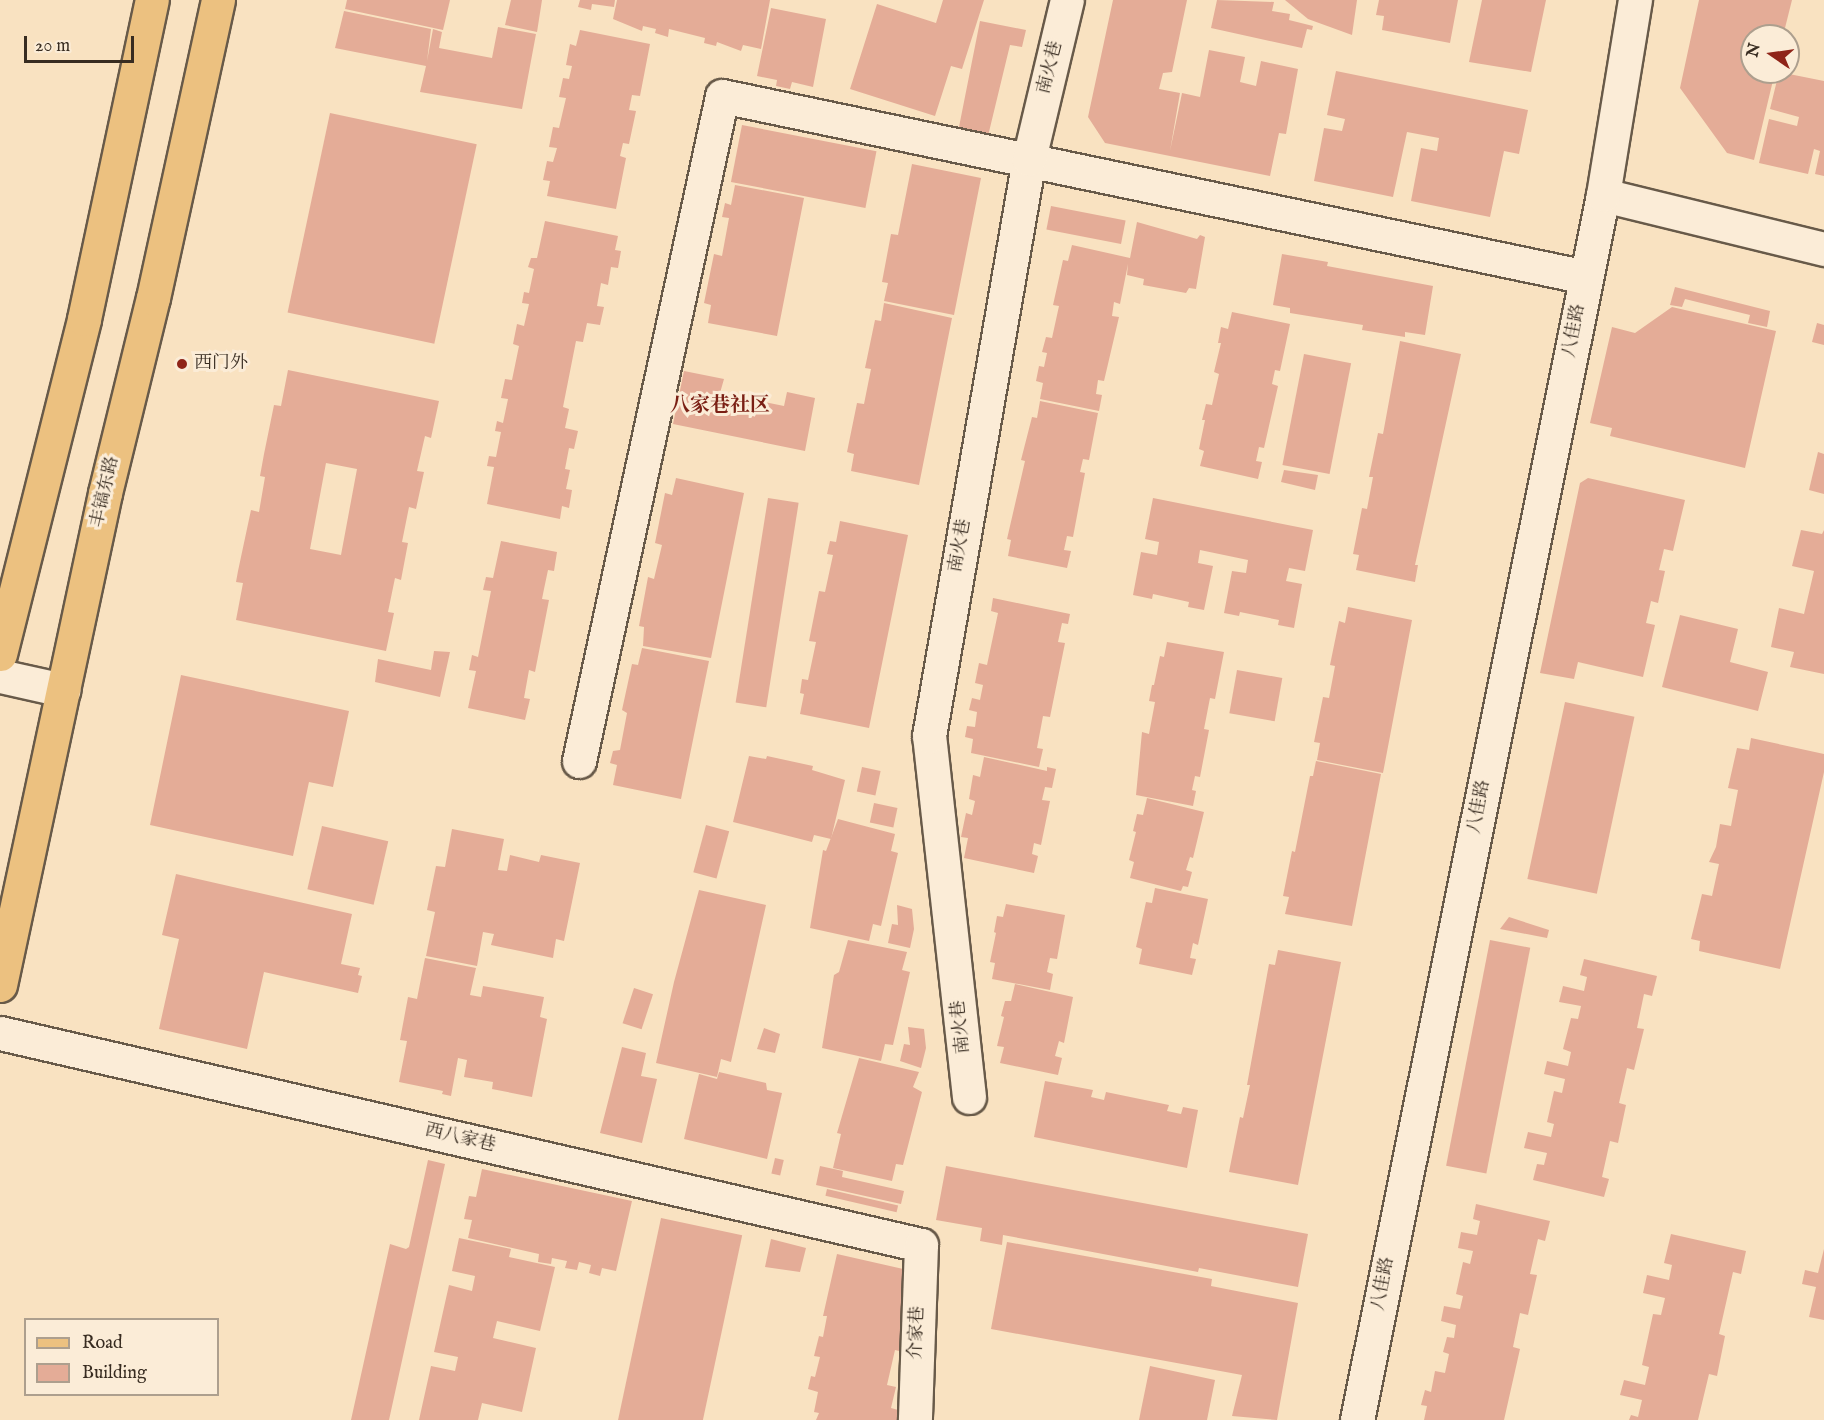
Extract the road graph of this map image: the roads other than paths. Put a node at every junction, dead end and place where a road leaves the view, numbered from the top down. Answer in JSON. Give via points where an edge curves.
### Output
{"nodes":[{"id":1,"x":152,"y":0,"type":"edge"},
{"id":2,"x":218,"y":0,"type":"edge"},
{"id":3,"x":1067,"y":0,"type":"edge"},
{"id":4,"x":1635,"y":0,"type":"edge"},
{"id":5,"x":1029,"y":159,"type":"junction"},
{"id":6,"x":1603,"y":195,"type":"junction"},
{"id":7,"x":1824,"y":249,"type":"edge"},
{"id":8,"x":1586,"y":276,"type":"junction"},
{"id":9,"x":0,"y":654,"type":"edge"},
{"id":10,"x":0,"y":676,"type":"edge"},
{"id":11,"x":63,"y":690,"type":"junction"},
{"id":12,"x":579,"y":761,"type":"dead end"},
{"id":13,"x":0,"y":985,"type":"edge"},
{"id":14,"x":0,"y":1033,"type":"edge"},
{"id":15,"x":969,"y":1097,"type":"dead end"},
{"id":16,"x":921,"y":1245,"type":"joint"},
{"id":17,"x":915,"y":1420,"type":"edge"},
{"id":18,"x":1357,"y":1420,"type":"edge"}],
"edges":[{"from":1,"to":9,"type":"main road","via":[[84,319]]},
{"from":2,"to":11,"type":"main road","name":"丰镐东路"},
{"from":3,"to":5,"type":"street","name":"南火巷"},
{"from":4,"to":6,"type":"street","name":"八佳路"},
{"from":5,"to":8,"type":"street"},
{"from":5,"to":12,"type":"street","via":[[722,96]]},
{"from":5,"to":15,"type":"street","name":"南火巷","via":[[928,736]]},
{"from":6,"to":7,"type":"street"},
{"from":6,"to":8,"type":"street","name":"八佳路"},
{"from":8,"to":18,"type":"street","name":"八佳路"},
{"from":10,"to":11,"type":"street"},
{"from":11,"to":13,"type":"main road","name":"丰镐东路"},
{"from":14,"to":16,"type":"street","name":"西八家巷"},
{"from":16,"to":17,"type":"street","name":"介家巷"}]}
